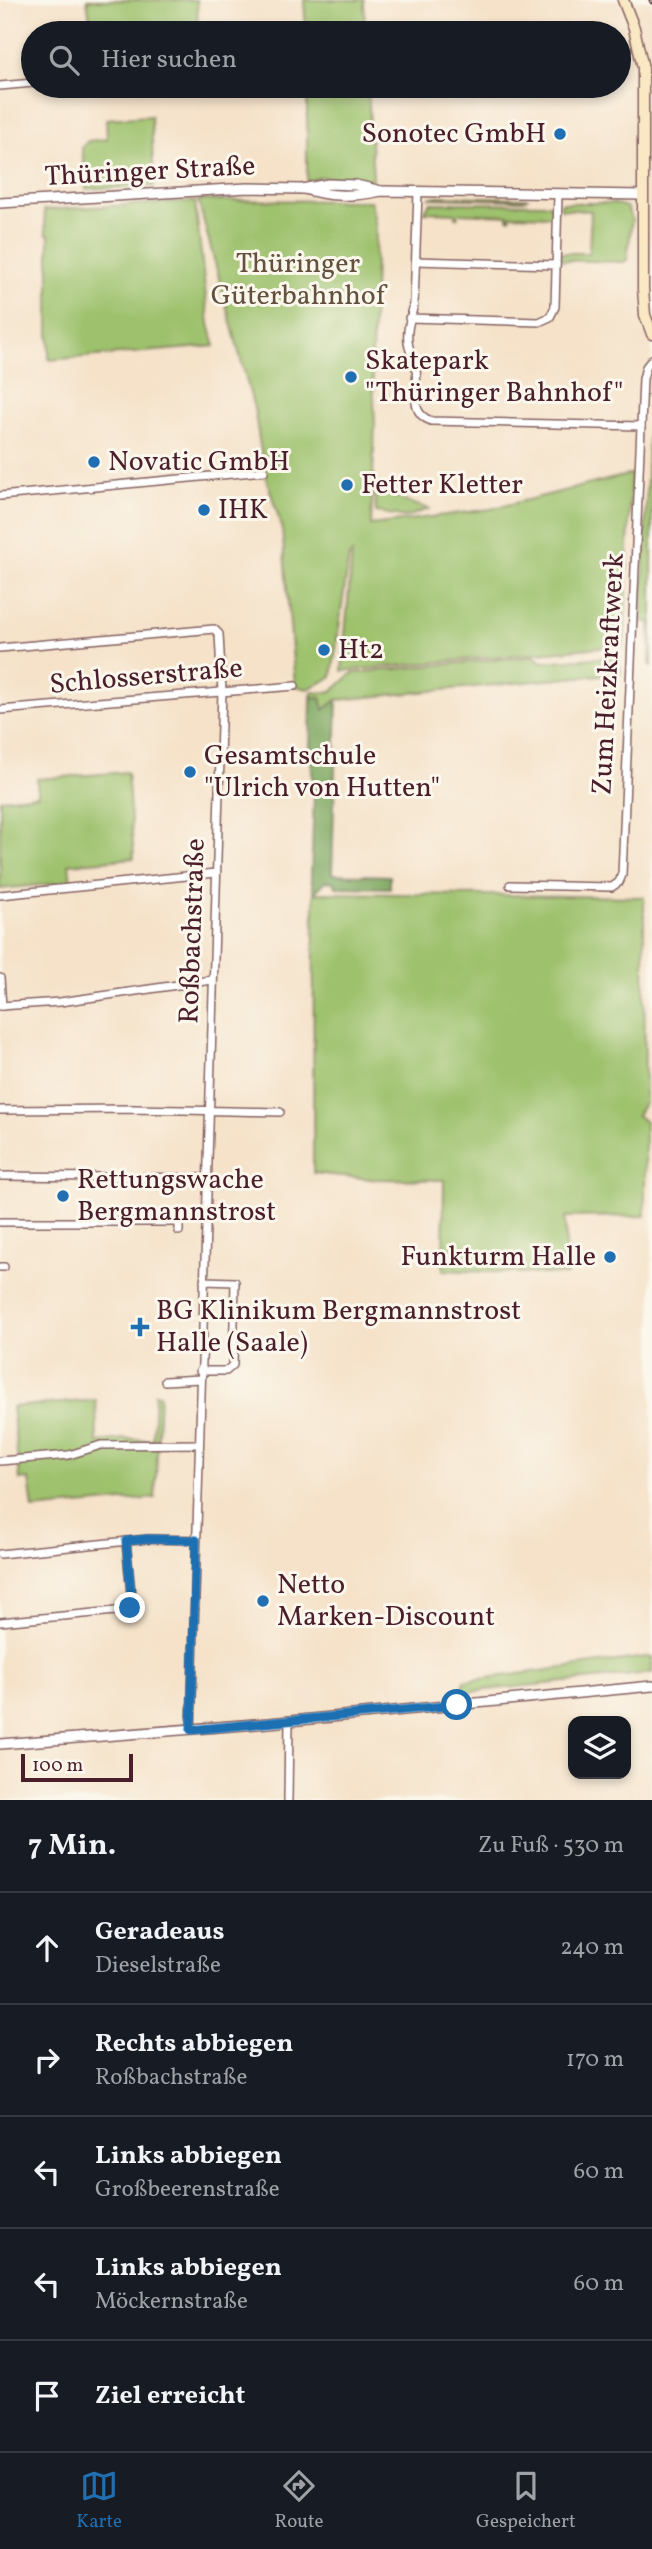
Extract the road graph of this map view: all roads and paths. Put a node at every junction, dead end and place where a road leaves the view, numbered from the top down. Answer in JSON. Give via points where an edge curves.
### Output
{"nodes":[{"id":1,"x":623,"y":0,"type":"edge"},
{"id":2,"x":21,"y":84,"type":"edge"},
{"id":3,"x":0,"y":86,"type":"edge"},
{"id":4,"x":418,"y":192,"type":"junction"},
{"id":5,"x":558,"y":195,"type":"junction"},
{"id":6,"x":643,"y":195,"type":"junction"},
{"id":7,"x":0,"y":203,"type":"edge"},
{"id":8,"x":416,"y":261,"type":"junction"},
{"id":9,"x":556,"y":265,"type":"junction"},
{"id":10,"x":409,"y":318,"type":"junction"},
{"id":11,"x":652,"y":334,"type":"edge"},
{"id":12,"x":652,"y":359,"type":"edge"},
{"id":13,"x":641,"y":426,"type":"junction"},
{"id":14,"x":264,"y":471,"type":"dead end"},
{"id":15,"x":0,"y":496,"type":"edge"},
{"id":16,"x":0,"y":648,"type":"edge"},
{"id":17,"x":295,"y":686,"type":"dead end"},
{"id":18,"x":222,"y":691,"type":"junction"},
{"id":19,"x":0,"y":710,"type":"edge"},
{"id":20,"x":216,"y":873,"type":"junction"},
{"id":21,"x":510,"y":885,"type":"dead end"},
{"id":22,"x":0,"y":895,"type":"edge"},
{"id":23,"x":0,"y":978,"type":"edge"},
{"id":24,"x":212,"y":980,"type":"junction"},
{"id":25,"x":1,"y":1006,"type":"edge"},
{"id":26,"x":0,"y":1110,"type":"edge"},
{"id":27,"x":208,"y":1111,"type":"junction"},
{"id":28,"x":280,"y":1112,"type":"dead end"},
{"id":29,"x":0,"y":1176,"type":"edge"},
{"id":30,"x":206,"y":1178,"type":"junction"},
{"id":31,"x":0,"y":1222,"type":"edge"},
{"id":32,"x":179,"y":1231,"type":"dead end"},
{"id":33,"x":204,"y":1281,"type":"junction"},
{"id":34,"x":200,"y":1375,"type":"junction"},
{"id":35,"x":166,"y":1381,"type":"dead end"},
{"id":36,"x":199,"y":1444,"type":"junction"},
{"id":37,"x":0,"y":1461,"type":"edge"},
{"id":38,"x":196,"y":1540,"type":"junction"},
{"id":39,"x":126,"y":1541,"type":"junction"},
{"id":40,"x":0,"y":1553,"type":"edge"},
{"id":41,"x":0,"y":1622,"type":"edge"},
{"id":42,"x":650,"y":1686,"type":"edge"},
{"id":43,"x":289,"y":1721,"type":"junction"},
{"id":44,"x":191,"y":1730,"type":"junction"},
{"id":45,"x":0,"y":1744,"type":"edge"},
{"id":46,"x":288,"y":1800,"type":"edge"}],
"edges":[{"from":1,"to":6,"type":"main road","via":[[643,68]]},
{"from":2,"to":3,"type":"street"},
{"from":4,"to":5,"type":"street","name":"Thüringer Straße"},
{"from":4,"to":7,"type":"street","name":"Thüringer Straße","via":[[356,196],[302,189],[236,189]]},
{"from":4,"to":8,"type":"street"},
{"from":5,"to":6,"type":"street","name":"Thüringer Straße"},
{"from":5,"to":9,"type":"street"},
{"from":6,"to":11,"type":"main road","via":[[643,300]]},
{"from":8,"to":9,"type":"street"},
{"from":8,"to":10,"type":"street"},
{"from":9,"to":10,"type":"street","via":[[555,307],[545,321]]},
{"from":10,"to":13,"type":"street","via":[[416,406],[424,418]]},
{"from":12,"to":13,"type":"street","name":"Zum Heizkraftwerk","via":[[643,379]]},
{"from":13,"to":21,"type":"street","name":"Zum Heizkraftwerk","via":[[622,875],[612,887]]},
{"from":14,"to":15,"type":"street"},
{"from":16,"to":18,"type":"street","name":"Roßbachstraße","via":[[214,629],[219,634]]},
{"from":17,"to":18,"type":"street","name":"Schlosserstraße"},
{"from":18,"to":19,"type":"street","name":"Schlosserstraße"},
{"from":18,"to":20,"type":"street","name":"Roßbachstraße"},
{"from":20,"to":22,"type":"street"},
{"from":20,"to":24,"type":"street","name":"Roßbachstraße"},
{"from":23,"to":25,"type":"street"},
{"from":24,"to":25,"type":"street"},
{"from":24,"to":27,"type":"street","name":"Roßbachstraße"},
{"from":26,"to":27,"type":"street"},
{"from":27,"to":28,"type":"street"},
{"from":27,"to":30,"type":"street","name":"Roßbachstraße"},
{"from":29,"to":30,"type":"street"},
{"from":30,"to":33,"type":"street","name":"Roßbachstraße"},
{"from":31,"to":32,"type":"street","via":[[179,1222]]},
{"from":33,"to":34,"type":"street","name":"Roßbachstraße"},
{"from":33,"to":34,"type":"street","via":[[235,1282],[233,1365],[226,1371]]},
{"from":34,"to":35,"type":"street"},
{"from":34,"to":36,"type":"street","name":"Roßbachstraße"},
{"from":36,"to":37,"type":"street","via":[[101,1445],[69,1455]]},
{"from":36,"to":38,"type":"street","name":"Roßbachstraße"},
{"from":38,"to":39,"type":"street"},
{"from":38,"to":44,"type":"street","name":"Roßbachstraße"},
{"from":39,"to":40,"type":"street"},
{"from":39,"to":41,"type":"street","via":[[132,1604],[126,1610]]},
{"from":42,"to":43,"type":"street"},
{"from":43,"to":44,"type":"street"},
{"from":43,"to":46,"type":"street"},
{"from":44,"to":45,"type":"street"}]}
